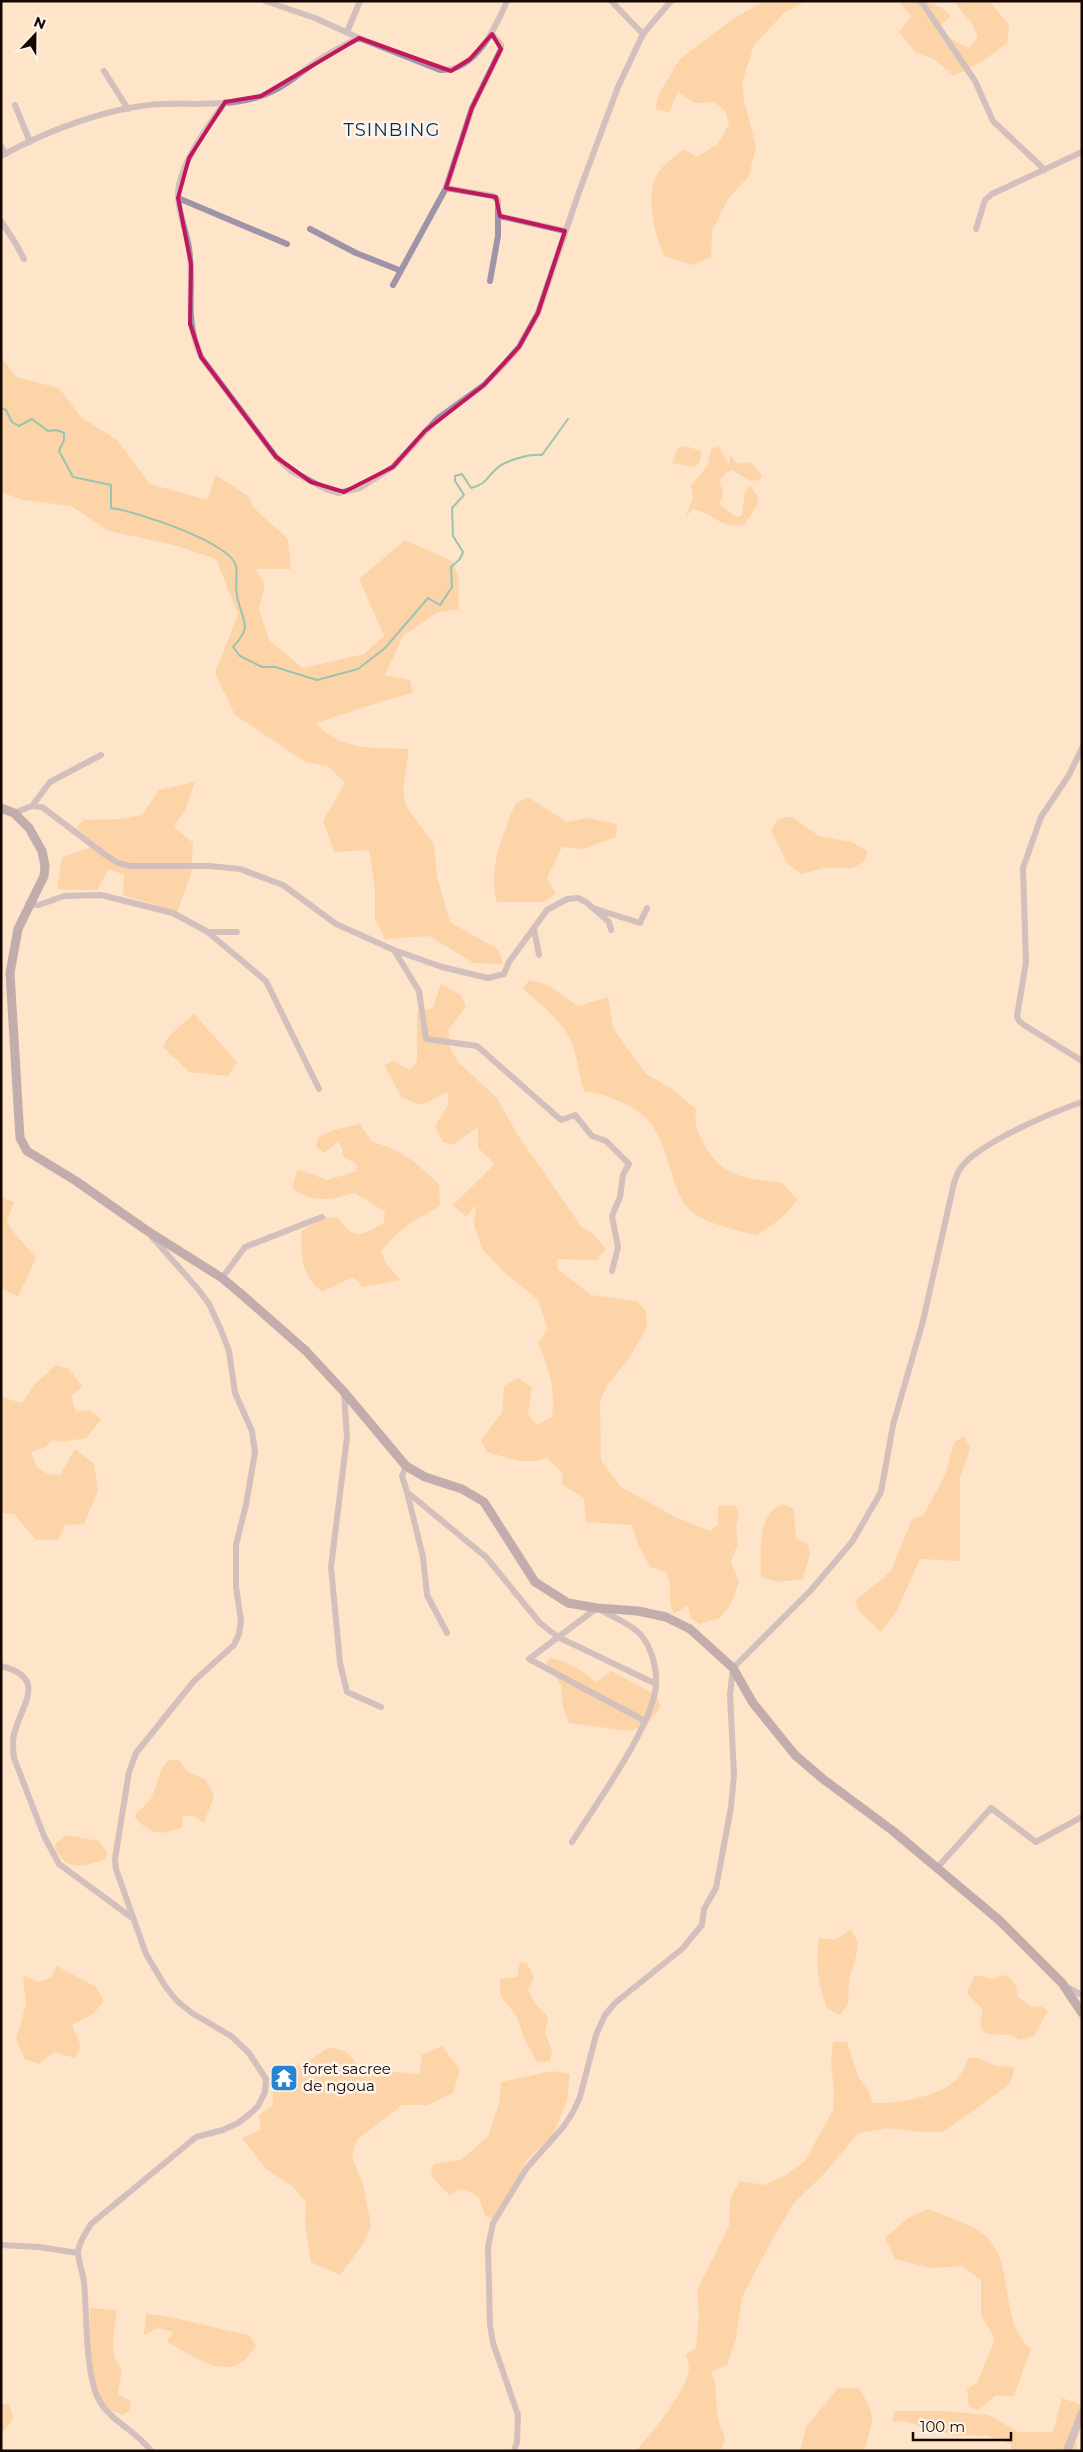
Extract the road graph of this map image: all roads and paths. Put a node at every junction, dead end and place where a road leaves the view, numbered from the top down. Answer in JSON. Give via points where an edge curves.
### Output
{"nodes":[{"id":1,"x":265,"y":1,"type":"edge"},
{"id":2,"x":360,"y":1,"type":"edge"},
{"id":3,"x":506,"y":1,"type":"edge"},
{"id":4,"x":611,"y":1,"type":"edge"},
{"id":5,"x":671,"y":1,"type":"edge"},
{"id":6,"x":921,"y":1,"type":"edge"},
{"id":7,"x":347,"y":32,"type":"junction"},
{"id":8,"x":492,"y":34,"type":"junction"},
{"id":9,"x":643,"y":34,"type":"junction"},
{"id":10,"x":359,"y":38,"type":"junction"},
{"id":11,"x":104,"y":71,"type":"dead end"},
{"id":12,"x":225,"y":102,"type":"junction"},
{"id":13,"x":15,"y":106,"type":"dead end"},
{"id":14,"x":128,"y":109,"type":"junction"},
{"id":15,"x":30,"y":142,"type":"junction"},
{"id":16,"x":1,"y":146,"type":"edge"},
{"id":17,"x":1082,"y":152,"type":"edge"},
{"id":18,"x":3,"y":155,"type":"edge"},
{"id":19,"x":1044,"y":170,"type":"junction"},
{"id":20,"x":446,"y":188,"type":"junction"},
{"id":21,"x":178,"y":198,"type":"junction"},
{"id":22,"x":500,"y":216,"type":"junction"},
{"id":23,"x":1,"y":222,"type":"edge"},
{"id":24,"x":310,"y":229,"type":"dead end"},
{"id":25,"x":976,"y":229,"type":"dead end"},
{"id":26,"x":565,"y":231,"type":"junction"},
{"id":27,"x":287,"y":244,"type":"dead end"},
{"id":28,"x":24,"y":259,"type":"dead end"},
{"id":29,"x":399,"y":270,"type":"junction"},
{"id":30,"x":490,"y":281,"type":"dead end"},
{"id":31,"x":393,"y":285,"type":"dead end"},
{"id":32,"x":1082,"y":748,"type":"edge"},
{"id":33,"x":101,"y":755,"type":"dead end"},
{"id":34,"x":32,"y":806,"type":"junction"},
{"id":35,"x":1,"y":808,"type":"edge"},
{"id":36,"x":14,"y":813,"type":"junction"},
{"id":37,"x":28,"y":904,"type":"junction"},
{"id":38,"x":646,"y":908,"type":"dead end"},
{"id":39,"x":595,"y":909,"type":"junction"},
{"id":40,"x":534,"y":929,"type":"junction"},
{"id":41,"x":611,"y":930,"type":"dead end"},
{"id":42,"x":208,"y":932,"type":"junction"},
{"id":43,"x":237,"y":932,"type":"dead end"},
{"id":44,"x":394,"y":950,"type":"junction"},
{"id":45,"x":539,"y":955,"type":"dead end"},
{"id":46,"x":1082,"y":1061,"type":"edge"},
{"id":47,"x":319,"y":1088,"type":"dead end"},
{"id":48,"x":1082,"y":1102,"type":"edge"},
{"id":49,"x":322,"y":1217,"type":"dead end"},
{"id":50,"x":146,"y":1230,"type":"junction"},
{"id":51,"x":612,"y":1271,"type":"dead end"},
{"id":52,"x":222,"y":1278,"type":"junction"},
{"id":53,"x":344,"y":1392,"type":"junction"},
{"id":54,"x":406,"y":1466,"type":"junction"},
{"id":55,"x":407,"y":1492,"type":"junction"},
{"id":56,"x":597,"y":1608,"type":"junction"},
{"id":57,"x":447,"y":1633,"type":"dead end"},
{"id":58,"x":558,"y":1637,"type":"junction"},
{"id":59,"x":1,"y":1666,"type":"edge"},
{"id":60,"x":733,"y":1668,"type":"junction"},
{"id":61,"x":656,"y":1684,"type":"junction"},
{"id":62,"x":381,"y":1707,"type":"dead end"},
{"id":63,"x":645,"y":1721,"type":"junction"},
{"id":64,"x":1082,"y":1817,"type":"edge"},
{"id":65,"x":572,"y":1842,"type":"dead end"},
{"id":66,"x":937,"y":1868,"type":"junction"},
{"id":67,"x":131,"y":1917,"type":"junction"},
{"id":68,"x":1062,"y":1983,"type":"junction"},
{"id":69,"x":1082,"y":1995,"type":"edge"},
{"id":70,"x":1082,"y":2013,"type":"edge"},
{"id":71,"x":1,"y":2246,"type":"edge"},
{"id":72,"x":78,"y":2253,"type":"junction"},
{"id":73,"x":1082,"y":2413,"type":"edge"},
{"id":74,"x":151,"y":2451,"type":"edge"},
{"id":75,"x":514,"y":2451,"type":"edge"},
{"id":76,"x":1067,"y":2451,"type":"edge"}],
"edges":[{"from":1,"to":7,"type":"street"},
{"from":2,"to":7,"type":"street"},
{"from":3,"to":8,"type":"street"},
{"from":4,"to":9,"type":"street"},
{"from":5,"to":9,"type":"street"},
{"from":6,"to":19,"type":"street","via":[[975,81],[993,121]]},
{"from":7,"to":10,"type":"street"},
{"from":8,"to":10,"type":"street","via":[[470,59],[451,71],[440,70]]},
{"from":8,"to":20,"type":"street","via":[[501,49],[472,108]]},
{"from":9,"to":26,"type":"street","via":[[618,87]]},
{"from":10,"to":12,"type":"street","via":[[311,65],[280,88],[261,96]]},
{"from":11,"to":14,"type":"street"},
{"from":12,"to":14,"type":"street"},
{"from":12,"to":21,"type":"street","via":[[189,158]]},
{"from":13,"to":15,"type":"street"},
{"from":14,"to":15,"type":"street","via":[[81,122]]},
{"from":15,"to":18,"type":"street"},
{"from":16,"to":18,"type":"street"},
{"from":17,"to":19,"type":"street"},
{"from":19,"to":25,"type":"street","via":[[985,200]]},
{"from":20,"to":22,"type":"street","via":[[496,198]]},
{"from":20,"to":29,"type":"street"},
{"from":21,"to":26,"type":"street","via":[[191,264],[190,324],[201,357],[276,457],[305,478],[338,493],[360,488],[393,467],[437,419],[484,385],[519,347],[538,313]]},
{"from":21,"to":27,"type":"street"},
{"from":22,"to":26,"type":"street"},
{"from":22,"to":30,"type":"street"},
{"from":23,"to":28,"type":"street"},
{"from":24,"to":29,"type":"street","via":[[356,253]]},
{"from":29,"to":31,"type":"street"},
{"from":32,"to":46,"type":"street","via":[[1069,775],[1041,817],[1023,868],[1026,962],[1017,1016],[1024,1025]]},
{"from":33,"to":34,"type":"street","via":[[50,782]]},
{"from":34,"to":36,"type":"street"},
{"from":34,"to":44,"type":"street","via":[[50,810],[118,863],[148,867],[229,867],[268,878],[298,895],[336,924]]},
{"from":35,"to":36,"type":"main road"},
{"from":36,"to":37,"type":"main road","via":[[36,837],[44,866],[44,876]]},
{"from":37,"to":42,"type":"street","via":[[38,905],[64,896],[101,896],[173,913]]},
{"from":37,"to":50,"type":"main road","via":[[14,944],[10,973],[21,1144]]},
{"from":38,"to":39,"type":"street","via":[[640,923]]},
{"from":39,"to":40,"type":"street","via":[[572,897],[547,910]]},
{"from":39,"to":41,"type":"street","via":[[609,922]]},
{"from":40,"to":44,"type":"street","via":[[504,974],[496,977],[442,967]]},
{"from":40,"to":45,"type":"street"},
{"from":42,"to":43,"type":"street"},
{"from":42,"to":47,"type":"street","via":[[266,981]]},
{"from":44,"to":51,"type":"street","via":[[419,991],[426,1039],[477,1046],[561,1120],[575,1114],[592,1136],[606,1141],[629,1164],[612,1216],[618,1247]]},
{"from":48,"to":60,"type":"street","via":[[1046,1115],[999,1140],[960,1168],[923,1321],[893,1425],[881,1492],[846,1549],[811,1590]]},
{"from":49,"to":52,"type":"street","via":[[245,1247]]},
{"from":50,"to":52,"type":"main road"},
{"from":50,"to":67,"type":"street","via":[[183,1270],[213,1313],[229,1351],[235,1393],[252,1431],[254,1452],[236,1545],[239,1634],[234,1645],[194,1681],[141,1743],[128,1772],[115,1859],[119,1880],[131,1907]]},
{"from":52,"to":53,"type":"main road","via":[[282,1329]]},
{"from":53,"to":54,"type":"main road"},
{"from":53,"to":62,"type":"street","via":[[347,1437],[331,1567],[340,1663],[347,1692]]},
{"from":54,"to":55,"type":"street","via":[[402,1476]]},
{"from":54,"to":56,"type":"main road","via":[[484,1502],[535,1582],[568,1603]]},
{"from":55,"to":57,"type":"street","via":[[423,1557],[427,1595]]},
{"from":55,"to":58,"type":"street","via":[[486,1557],[540,1623]]},
{"from":56,"to":58,"type":"street"},
{"from":56,"to":60,"type":"main road","via":[[638,1611],[666,1618],[690,1629]]},
{"from":56,"to":61,"type":"street","via":[[639,1634],[651,1654]]},
{"from":58,"to":61,"type":"street"},
{"from":58,"to":63,"type":"street","via":[[529,1658]]},
{"from":59,"to":67,"type":"street","via":[[20,1673],[30,1693],[12,1745],[49,1849],[72,1876]]},
{"from":60,"to":66,"type":"main road","via":[[754,1703],[795,1755]]},
{"from":60,"to":75,"type":"street","via":[[730,1696],[734,1775],[731,1807],[716,1888],[704,1909],[702,1924],[682,1949],[604,2015],[573,2112],[526,2169],[493,2223],[488,2247],[490,2325],[492,2343],[518,2415]]},
{"from":61,"to":63,"type":"street","via":[[651,1710]]},
{"from":63,"to":65,"type":"street"},
{"from":64,"to":66,"type":"street","via":[[1036,1842],[991,1808]]},
{"from":66,"to":68,"type":"main road","via":[[999,1920]]},
{"from":67,"to":72,"type":"street","via":[[146,1954],[177,2001],[231,2036],[249,2053],[266,2079],[265,2092],[258,2106],[238,2123],[196,2137],[91,2224]]},
{"from":68,"to":69,"type":"street"},
{"from":68,"to":70,"type":"main road"},
{"from":71,"to":72,"type":"street"},
{"from":72,"to":74,"type":"street","via":[[98,2400]]},
{"from":73,"to":76,"type":"street"}]}
